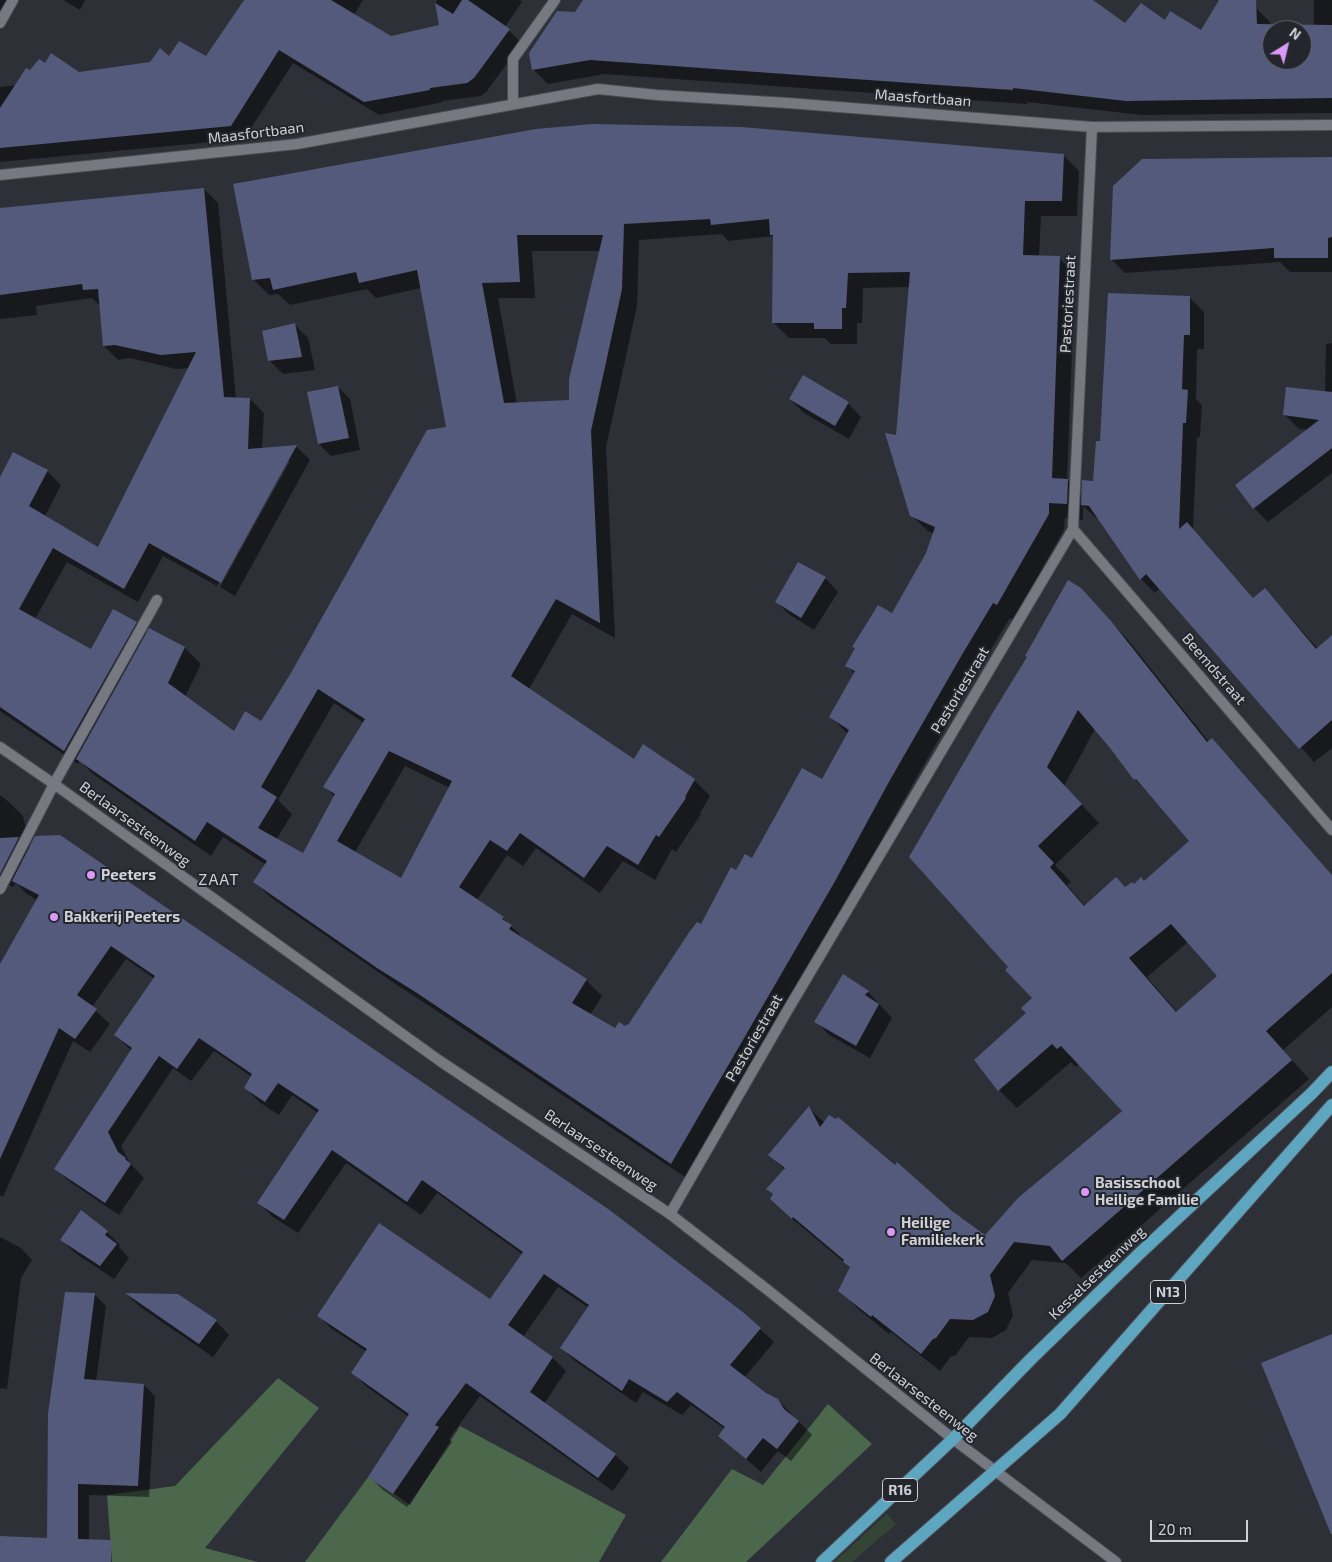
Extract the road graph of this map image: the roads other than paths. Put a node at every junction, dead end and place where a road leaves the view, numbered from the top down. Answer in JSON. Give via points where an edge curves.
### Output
{"nodes":[{"id":1,"x":13,"y":0,"type":"edge"},
{"id":2,"x":555,"y":0,"type":"edge"},
{"id":3,"x":0,"y":23,"type":"edge"},
{"id":4,"x":514,"y":103,"type":"junction"},
{"id":5,"x":1332,"y":126,"type":"edge"},
{"id":6,"x":1092,"y":127,"type":"junction"},
{"id":7,"x":0,"y":175,"type":"edge"},
{"id":8,"x":1073,"y":529,"type":"junction"},
{"id":9,"x":157,"y":600,"type":"dead end"},
{"id":10,"x":0,"y":747,"type":"edge"},
{"id":11,"x":54,"y":784,"type":"junction"},
{"id":12,"x":1332,"y":830,"type":"edge"},
{"id":13,"x":0,"y":888,"type":"edge"},
{"id":14,"x":1332,"y":1072,"type":"edge"},
{"id":15,"x":1332,"y":1105,"type":"edge"},
{"id":16,"x":670,"y":1214,"type":"junction"},
{"id":17,"x":953,"y":1439,"type":"junction"},
{"id":18,"x":996,"y":1472,"type":"junction"},
{"id":19,"x":822,"y":1562,"type":"edge"},
{"id":20,"x":891,"y":1562,"type":"edge"},
{"id":21,"x":1116,"y":1562,"type":"edge"}],
"edges":[{"from":1,"to":3,"type":"street"},
{"from":2,"to":4,"type":"street","via":[[513,59]]},
{"from":4,"to":6,"type":"street","name":"Maasfortbaan","via":[[598,89]]},
{"from":4,"to":7,"type":"street","name":"Maasfortbaan","via":[[297,144]]},
{"from":5,"to":6,"type":"street","name":"Maasfortbaan"},
{"from":6,"to":8,"type":"street","name":"Pastoriestraat"},
{"from":8,"to":12,"type":"street","name":"Beemdstraat"},
{"from":8,"to":16,"type":"street","name":"Pastoriestraat"},
{"from":9,"to":11,"type":"street"},
{"from":10,"to":11,"type":"street","name":"Berlaarsesteenweg"},
{"from":11,"to":13,"type":"street"},
{"from":11,"to":16,"type":"street","name":"Berlaarsesteenweg","via":[[440,1061]]},
{"from":14,"to":17,"type":"main road","name":"Kesselsesteenweg","via":[[1105,1287]]},
{"from":15,"to":18,"type":"main road","number":"N13","via":[[1060,1414]]},
{"from":16,"to":17,"type":"street","name":"Berlaarsesteenweg"},
{"from":17,"to":18,"type":"street","name":"Berlaarsesteenweg"},
{"from":17,"to":19,"type":"main road","number":"R16"},
{"from":18,"to":20,"type":"main road"},
{"from":18,"to":21,"type":"street","name":"Berlaarsesteenweg"}]}
